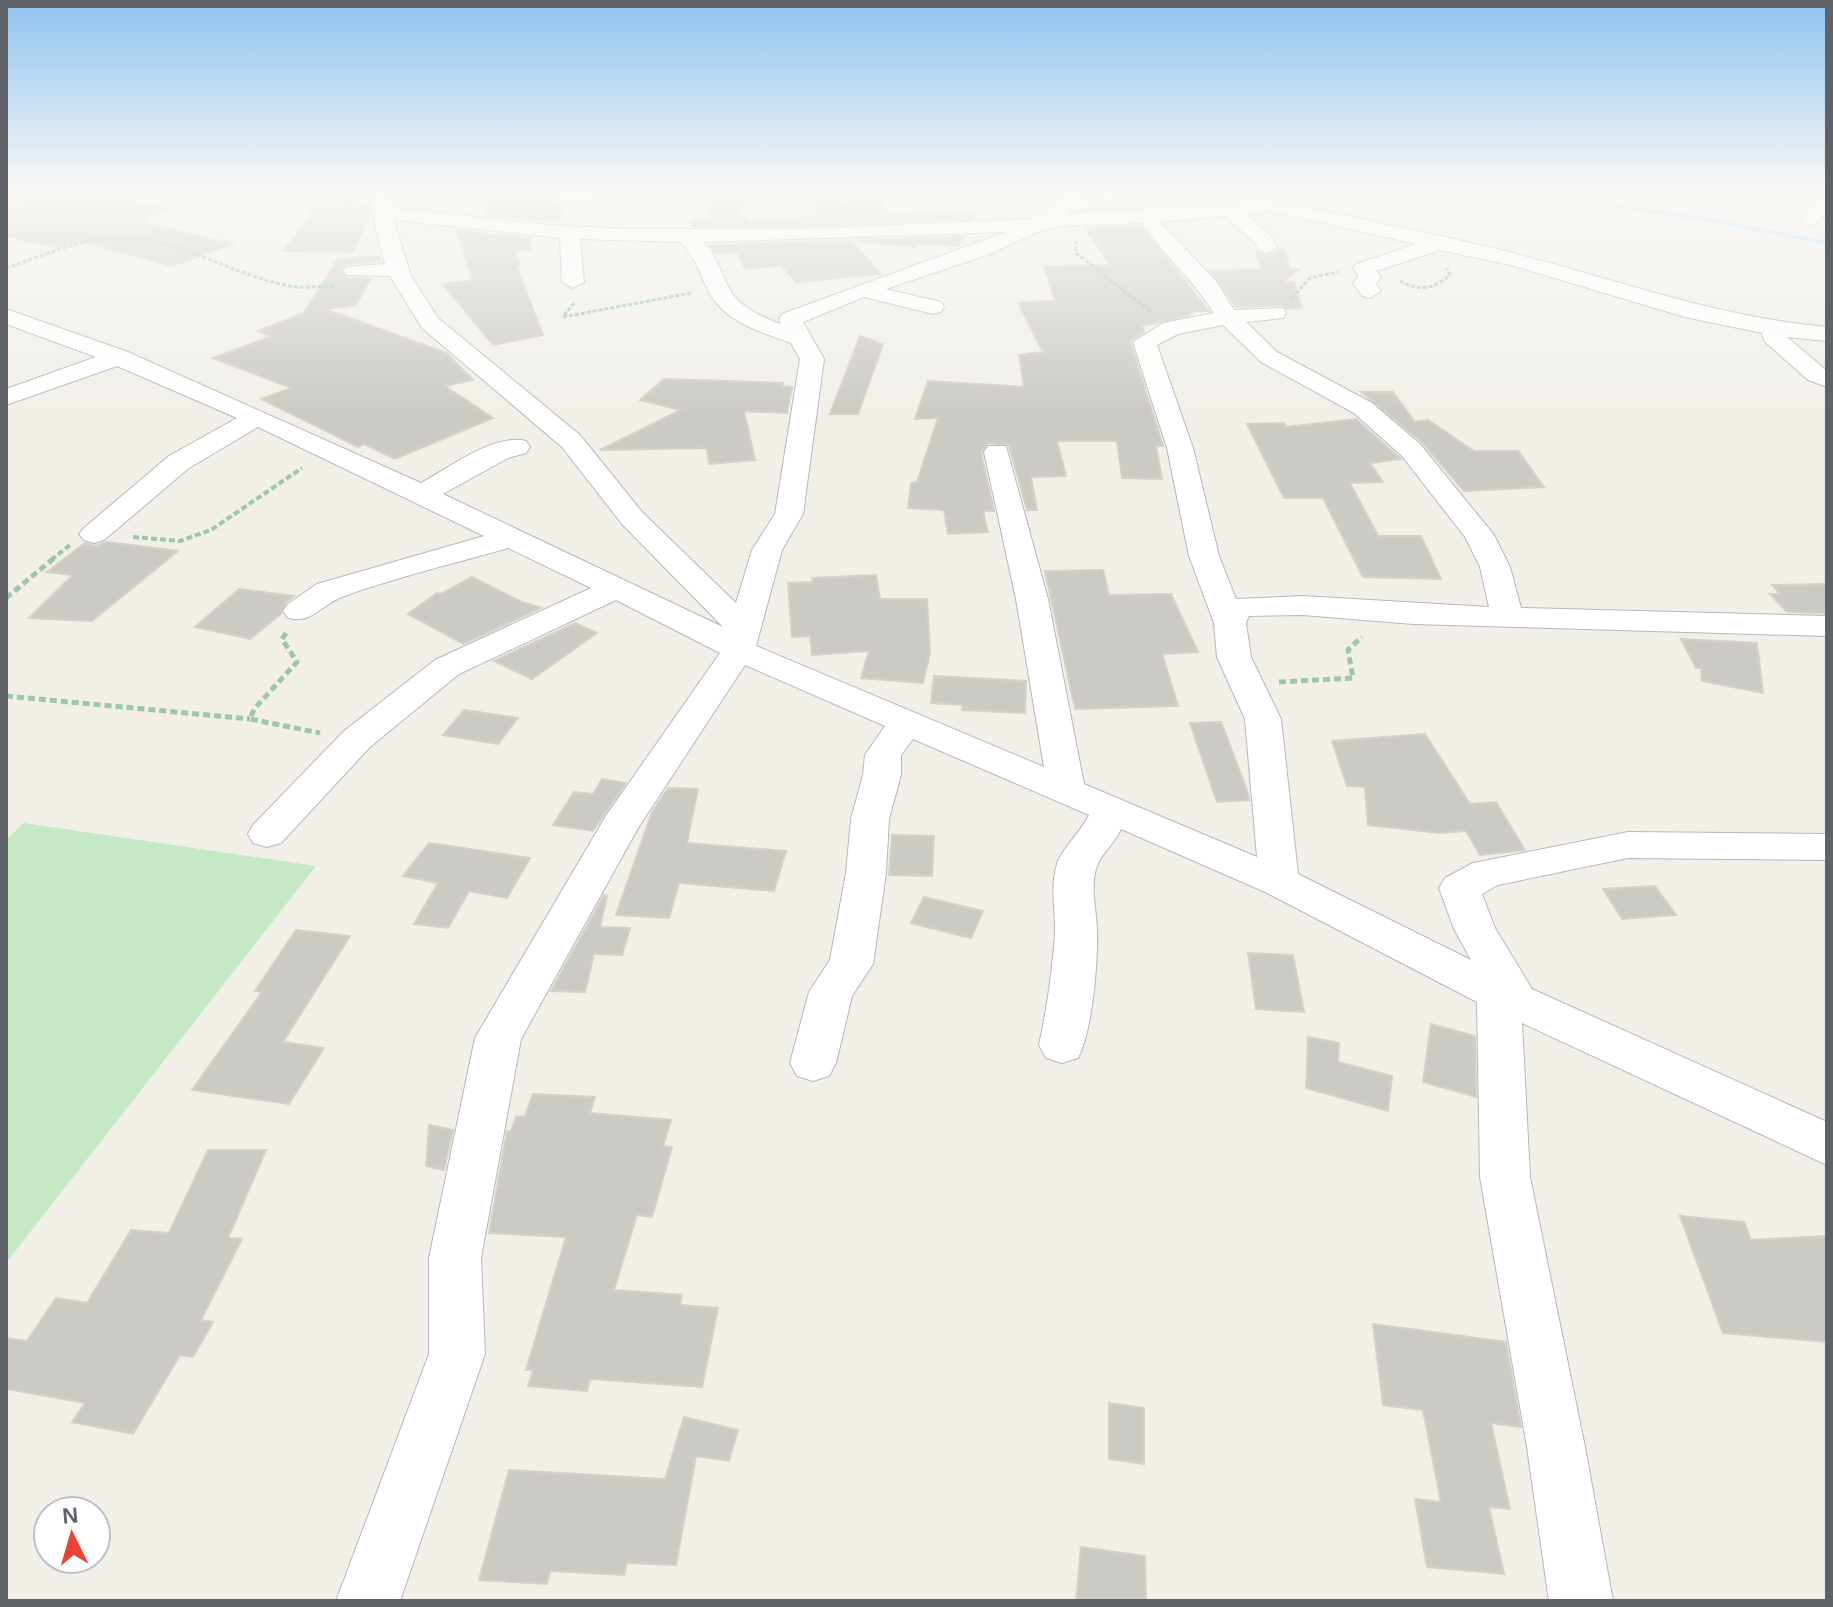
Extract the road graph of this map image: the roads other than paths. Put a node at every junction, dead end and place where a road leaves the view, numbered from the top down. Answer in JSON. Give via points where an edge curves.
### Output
{"nodes":[{"id":1,"x":395,"y":263,"type":"edge"},
{"id":2,"x":572,"y":263,"type":"edge"},
{"id":3,"x":707,"y":263,"type":"edge"},
{"id":4,"x":947,"y":263,"type":"edge"},
{"id":5,"x":1186,"y":263,"type":"edge"},
{"id":6,"x":1378,"y":263,"type":"edge"},
{"id":7,"x":1518,"y":263,"type":"edge"},
{"id":8,"x":398,"y":270,"type":"junction"},
{"id":9,"x":354,"y":271,"type":"dead end"},
{"id":10,"x":573,"y":282,"type":"road end"},
{"id":11,"x":864,"y":290,"type":"junction"},
{"id":12,"x":1370,"y":291,"type":"dead end"},
{"id":13,"x":933,"y":307,"type":"dead end"},
{"id":14,"x":1275,"y":313,"type":"road end"},
{"id":15,"x":6,"y":316,"type":"edge"},
{"id":16,"x":1228,"y":317,"type":"junction"},
{"id":17,"x":1776,"y":329,"type":"junction"},
{"id":18,"x":1827,"y":334,"type":"edge"},
{"id":19,"x":803,"y":339,"type":"junction"},
{"id":20,"x":120,"y":357,"type":"junction"},
{"id":21,"x":1827,"y":380,"type":"edge"},
{"id":22,"x":6,"y":397,"type":"edge"},
{"id":23,"x":256,"y":418,"type":"junction"},
{"id":24,"x":517,"y":447,"type":"dead end"},
{"id":25,"x":997,"y":452,"type":"dead end"},
{"id":26,"x":420,"y":495,"type":"junction"},
{"id":27,"x":94,"y":534,"type":"road end"},
{"id":28,"x":509,"y":538,"type":"junction"},
{"id":29,"x":615,"y":589,"type":"junction"},
{"id":30,"x":299,"y":611,"type":"road end"},
{"id":31,"x":1507,"y":616,"type":"junction"},
{"id":32,"x":1230,"y":623,"type":"junction"},
{"id":33,"x":1827,"y":626,"type":"edge"},
{"id":34,"x":740,"y":639,"type":"junction"},
{"id":35,"x":906,"y":723,"type":"junction"},
{"id":36,"x":1066,"y":790,"type":"junction"},
{"id":37,"x":1111,"y":809,"type":"junction"},
{"id":38,"x":267,"y":834,"type":"dead end"},
{"id":39,"x":1827,"y":847,"type":"edge"},
{"id":40,"x":1279,"y":882,"type":"junction"},
{"id":41,"x":1508,"y":998,"type":"junction"},
{"id":42,"x":1062,"y":1045,"type":"dead end"},
{"id":43,"x":813,"y":1063,"type":"dead end"},
{"id":44,"x":1827,"y":1144,"type":"edge"},
{"id":45,"x":368,"y":1601,"type":"edge"},
{"id":46,"x":1581,"y":1601,"type":"edge"}],
"edges":[{"from":1,"to":8,"type":"street"},
{"from":2,"to":10,"type":"street"},
{"from":3,"to":19,"type":"street","via":[[727,302],[738,312]]},
{"from":4,"to":11,"type":"street"},
{"from":5,"to":16,"type":"street"},
{"from":6,"to":12,"type":"street","via":[[1363,268],[1370,277],[1364,283]]},
{"from":7,"to":17,"type":"street","via":[[1693,312]]},
{"from":8,"to":9,"type":"street"},
{"from":8,"to":34,"type":"street","via":[[430,323],[571,441]]},
{"from":11,"to":13,"type":"street"},
{"from":11,"to":19,"type":"street","via":[[790,319]]},
{"from":14,"to":16,"type":"street"},
{"from":15,"to":20,"type":"street"},
{"from":16,"to":31,"type":"street","via":[[1269,357],[1363,408],[1411,450],[1479,535],[1495,567]]},
{"from":16,"to":32,"type":"street","via":[[1171,328],[1145,342],[1180,448],[1204,556]]},
{"from":17,"to":18,"type":"street"},
{"from":17,"to":21,"type":"street","via":[[1772,336]]},
{"from":19,"to":34,"type":"street","via":[[812,359],[811,380],[793,499],[767,550]]},
{"from":20,"to":22,"type":"street"},
{"from":20,"to":23,"type":"street"},
{"from":23,"to":26,"type":"street"},
{"from":23,"to":27,"type":"street","via":[[179,462]]},
{"from":24,"to":26,"type":"street"},
{"from":25,"to":36,"type":"street","via":[[1045,663]]},
{"from":26,"to":28,"type":"street"},
{"from":28,"to":29,"type":"street"},
{"from":28,"to":30,"type":"street","via":[[328,591]]},
{"from":29,"to":34,"type":"street","via":[[711,633]]},
{"from":29,"to":38,"type":"street","via":[[447,667],[357,739]]},
{"from":31,"to":32,"type":"street","via":[[1289,604],[1237,608]]},
{"from":31,"to":33,"type":"street"},
{"from":32,"to":40,"type":"street","via":[[1234,657],[1263,719]]},
{"from":34,"to":35,"type":"street"},
{"from":34,"to":45,"type":"street","via":[[620,825],[498,1038],[455,1258],[457,1354]]},
{"from":35,"to":36,"type":"street"},
{"from":35,"to":43,"type":"street","via":[[883,755],[851,964],[831,992]]},
{"from":36,"to":37,"type":"street"},
{"from":37,"to":40,"type":"street"},
{"from":37,"to":42,"type":"street","via":[[1078,862],[1073,887],[1076,932]]},
{"from":39,"to":41,"type":"street","via":[[1628,845],[1487,873],[1459,888]]},
{"from":40,"to":41,"type":"street"},
{"from":41,"to":44,"type":"street"},
{"from":41,"to":46,"type":"street","via":[[1505,1177]]}]}
